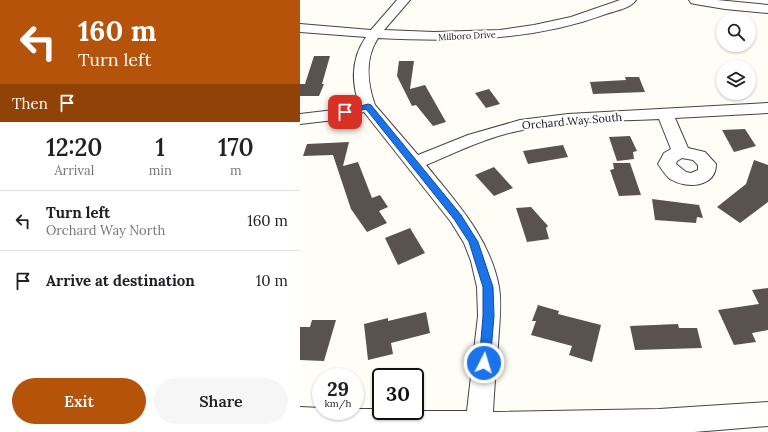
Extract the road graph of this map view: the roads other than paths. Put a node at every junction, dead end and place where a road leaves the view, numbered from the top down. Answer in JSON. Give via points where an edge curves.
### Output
{"nodes":[{"id":1,"x":404,"y":0,"type":"edge"},
{"id":2,"x":630,"y":0,"type":"edge"},
{"id":3,"x":695,"y":0,"type":"edge"},
{"id":4,"x":768,"y":9,"type":"edge"},
{"id":5,"x":300,"y":28,"type":"edge"},
{"id":6,"x":375,"y":34,"type":"junction"},
{"id":7,"x":368,"y":106,"type":"junction"},
{"id":8,"x":768,"y":108,"type":"edge"},
{"id":9,"x":665,"y":114,"type":"junction"},
{"id":10,"x":300,"y":119,"type":"edge"},
{"id":11,"x":681,"y":152,"type":"dead end"},
{"id":12,"x":415,"y":163,"type":"junction"},
{"id":13,"x":768,"y":414,"type":"edge"},
{"id":14,"x":300,"y":420,"type":"edge"},
{"id":15,"x":478,"y":429,"type":"edge"}],
"edges":[{"from":1,"to":6,"type":"street"},
{"from":2,"to":6,"type":"street","name":"Milboro Drive","via":[[577,20],[507,34],[429,37]]},
{"from":3,"to":4,"type":"street"},
{"from":5,"to":6,"type":"street","name":"Milboro Drive"},
{"from":6,"to":7,"type":"street","via":[[367,46],[361,72],[364,98]]},
{"from":7,"to":10,"type":"street","via":[[335,115]]},
{"from":7,"to":12,"type":"street"},
{"from":8,"to":9,"type":"street","name":"Orchard Way South"},
{"from":9,"to":11,"type":"street"},
{"from":9,"to":12,"type":"street","name":"Orchard Way South","via":[[568,119],[520,125],[474,139]]},
{"from":12,"to":15,"type":"street","via":[[458,217],[473,242],[488,287],[489,316]]},
{"from":13,"to":15,"type":"street","via":[[659,422]]},
{"from":14,"to":15,"type":"street"}]}
